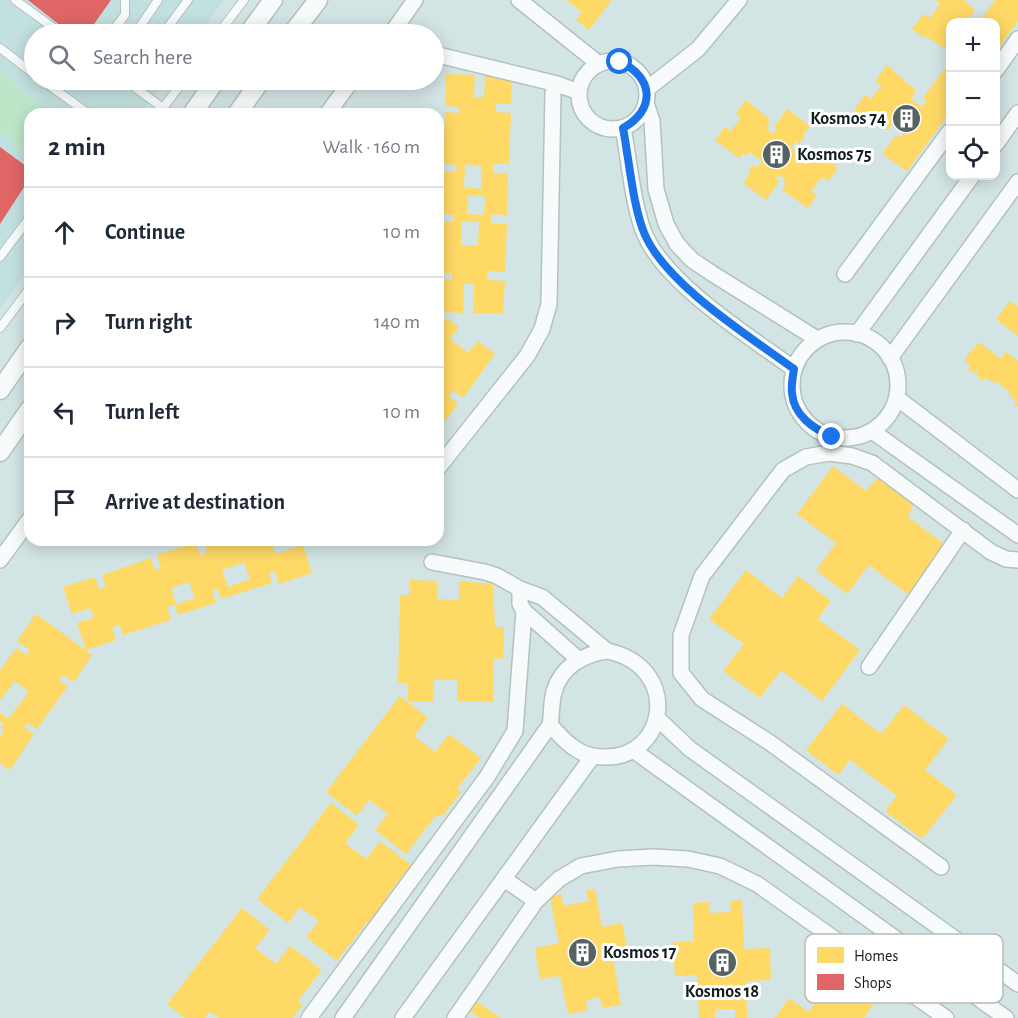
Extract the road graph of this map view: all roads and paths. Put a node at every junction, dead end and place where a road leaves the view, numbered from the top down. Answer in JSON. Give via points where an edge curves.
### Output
{"nodes":[{"id":1,"x":15,"y":0,"type":"edge"},
{"id":2,"x":125,"y":0,"type":"edge"},
{"id":3,"x":158,"y":0,"type":"edge"},
{"id":4,"x":188,"y":0,"type":"edge"},
{"id":5,"x":244,"y":0,"type":"edge"},
{"id":6,"x":273,"y":0,"type":"edge"},
{"id":7,"x":318,"y":0,"type":"edge"},
{"id":8,"x":415,"y":0,"type":"edge"},
{"id":9,"x":519,"y":0,"type":"edge"},
{"id":10,"x":739,"y":0,"type":"edge"},
{"id":11,"x":48,"y":24,"type":"edge"},
{"id":12,"x":118,"y":24,"type":"edge"},
{"id":13,"x":142,"y":24,"type":"edge"},
{"id":14,"x":171,"y":24,"type":"edge"},
{"id":15,"x":226,"y":24,"type":"edge"},
{"id":16,"x":255,"y":24,"type":"edge"},
{"id":17,"x":300,"y":24,"type":"edge"},
{"id":18,"x":398,"y":24,"type":"edge"},
{"id":19,"x":1018,"y":39,"type":"edge"},
{"id":20,"x":0,"y":48,"type":"edge"},
{"id":21,"x":444,"y":56,"type":"edge"},
{"id":22,"x":600,"y":64,"type":"junction"},
{"id":23,"x":1000,"y":64,"type":"edge"},
{"id":24,"x":24,"y":66,"type":"edge"},
{"id":25,"x":557,"y":84,"type":"junction"},
{"id":26,"x":56,"y":90,"type":"edge"},
{"id":27,"x":141,"y":90,"type":"edge"},
{"id":28,"x":176,"y":90,"type":"edge"},
{"id":29,"x":209,"y":90,"type":"edge"},
{"id":30,"x":254,"y":90,"type":"edge"},
{"id":31,"x":345,"y":90,"type":"edge"},
{"id":32,"x":579,"y":92,"type":"junction"},
{"id":33,"x":647,"y":96,"type":"junction"},
{"id":34,"x":81,"y":108,"type":"edge"},
{"id":35,"x":163,"y":108,"type":"joint"},
{"id":36,"x":196,"y":108,"type":"edge"},
{"id":37,"x":241,"y":108,"type":"edge"},
{"id":38,"x":331,"y":108,"type":"edge"},
{"id":39,"x":1018,"y":113,"type":"edge"},
{"id":40,"x":623,"y":128,"type":"junction"},
{"id":41,"x":946,"y":138,"type":"edge"},
{"id":42,"x":1000,"y":138,"type":"edge"},
{"id":43,"x":969,"y":180,"type":"edge"},
{"id":44,"x":1018,"y":182,"type":"edge"},
{"id":45,"x":24,"y":226,"type":"edge"},
{"id":46,"x":0,"y":256,"type":"edge"},
{"id":47,"x":845,"y":274,"type":"dead end"},
{"id":48,"x":24,"y":296,"type":"edge"},
{"id":49,"x":0,"y":328,"type":"edge"},
{"id":50,"x":857,"y":334,"type":"junction"},
{"id":51,"x":817,"y":339,"type":"junction"},
{"id":52,"x":24,"y":356,"type":"edge"},
{"id":53,"x":890,"y":357,"type":"junction"},
{"id":54,"x":794,"y":369,"type":"junction"},
{"id":55,"x":0,"y":390,"type":"edge"},
{"id":56,"x":897,"y":398,"type":"junction"},
{"id":57,"x":24,"y":418,"type":"edge"},
{"id":58,"x":872,"y":431,"type":"junction"},
{"id":59,"x":0,"y":452,"type":"edge"},
{"id":60,"x":444,"y":460,"type":"edge"},
{"id":61,"x":1018,"y":490,"type":"edge"},
{"id":62,"x":24,"y":527,"type":"edge"},
{"id":63,"x":963,"y":530,"type":"junction"},
{"id":64,"x":1018,"y":535,"type":"edge"},
{"id":65,"x":0,"y":560,"type":"edge"},
{"id":66,"x":1018,"y":560,"type":"edge"},
{"id":67,"x":432,"y":562,"type":"dead end"},
{"id":68,"x":520,"y":589,"type":"junction"},
{"id":69,"x":524,"y":611,"type":"junction"},
{"id":70,"x":607,"y":651,"type":"junction"},
{"id":71,"x":578,"y":659,"type":"junction"},
{"id":72,"x":869,"y":667,"type":"dead end"},
{"id":73,"x":657,"y":718,"type":"junction"},
{"id":74,"x":549,"y":725,"type":"junction"},
{"id":75,"x":633,"y":750,"type":"junction"},
{"id":76,"x":592,"y":757,"type":"junction"},
{"id":77,"x":941,"y":867,"type":"dead end"},
{"id":78,"x":504,"y":879,"type":"junction"},
{"id":79,"x":536,"y":901,"type":"junction"},
{"id":80,"x":828,"y":934,"type":"edge"},
{"id":81,"x":889,"y":934,"type":"edge"},
{"id":82,"x":948,"y":934,"type":"edge"},
{"id":83,"x":1003,"y":973,"type":"edge"},
{"id":84,"x":1018,"y":984,"type":"edge"},
{"id":85,"x":925,"y":1003,"type":"edge"},
{"id":86,"x":985,"y":1003,"type":"edge"},
{"id":87,"x":309,"y":1018,"type":"edge"},
{"id":88,"x":343,"y":1018,"type":"edge"},
{"id":89,"x":403,"y":1018,"type":"edge"},
{"id":90,"x":455,"y":1018,"type":"edge"},
{"id":91,"x":946,"y":1018,"type":"edge"},
{"id":92,"x":1006,"y":1018,"type":"edge"}],
"edges":[{"from":1,"to":11,"type":"lane"},
{"from":2,"to":12,"type":"lane","via":[[125,15]]},
{"from":3,"to":13,"type":"lane"},
{"from":4,"to":14,"type":"lane"},
{"from":5,"to":15,"type":"lane"},
{"from":6,"to":16,"type":"street"},
{"from":7,"to":17,"type":"street"},
{"from":8,"to":18,"type":"street"},
{"from":9,"to":22,"type":"street"},
{"from":10,"to":33,"type":"street","via":[[698,49]]},
{"from":19,"to":23,"type":"street"},
{"from":20,"to":24,"type":"lane"},
{"from":21,"to":25,"type":"street"},
{"from":22,"to":32,"type":"street","via":[[584,78]]},
{"from":22,"to":33,"type":"street","via":[[620,62],[632,67],[642,76]]},
{"from":25,"to":32,"type":"street"},
{"from":25,"to":60,"type":"street","via":[[553,94],[549,304],[542,329],[527,356]]},
{"from":26,"to":34,"type":"lane"},
{"from":27,"to":35,"type":"lane"},
{"from":28,"to":35,"type":"lane"},
{"from":29,"to":36,"type":"street"},
{"from":30,"to":37,"type":"street"},
{"from":31,"to":38,"type":"street"},
{"from":32,"to":40,"type":"street","via":[[582,110],[592,122],[607,129]]},
{"from":33,"to":40,"type":"street","via":[[642,114]]},
{"from":33,"to":51,"type":"street","via":[[656,189],[666,224],[677,244],[692,260]]},
{"from":39,"to":42,"type":"street"},
{"from":40,"to":54,"type":"street","via":[[640,217],[664,266],[721,316]]},
{"from":41,"to":47,"type":"street"},
{"from":43,"to":50,"type":"street"},
{"from":44,"to":53,"type":"street"},
{"from":45,"to":46,"type":"lane"},
{"from":48,"to":49,"type":"lane"},
{"from":50,"to":51,"type":"street","via":[[837,333]]},
{"from":50,"to":53,"type":"street","via":[[876,342]]},
{"from":51,"to":54,"type":"street","via":[[802,353]]},
{"from":52,"to":55,"type":"street"},
{"from":53,"to":56,"type":"street","via":[[897,377]]},
{"from":54,"to":58,"type":"street","via":[[792,393],[799,412],[813,428],[832,437],[853,438]]},
{"from":56,"to":58,"type":"street","via":[[888,417]]},
{"from":56,"to":61,"type":"street"},
{"from":57,"to":59,"type":"street"},
{"from":58,"to":64,"type":"street"},
{"from":62,"to":65,"type":"street"},
{"from":63,"to":66,"type":"street","via":[[991,552]]},
{"from":63,"to":72,"type":"street"},
{"from":63,"to":77,"type":"street","via":[[872,463],[829,453],[806,457],[783,470],[702,576],[681,635],[681,673],[702,699],[769,742]]},
{"from":67,"to":68,"type":"street","via":[[485,572]]},
{"from":68,"to":69,"type":"street"},
{"from":68,"to":70,"type":"street","via":[[542,597]]},
{"from":69,"to":71,"type":"street"},
{"from":69,"to":87,"type":"street","via":[[515,731],[487,777]]},
{"from":70,"to":71,"type":"street"},
{"from":70,"to":73,"type":"street","via":[[637,662],[651,677],[658,697]]},
{"from":71,"to":74,"type":"street","via":[[562,673],[553,692]]},
{"from":73,"to":75,"type":"street","via":[[648,736]]},
{"from":73,"to":82,"type":"street","via":[[690,749]]},
{"from":74,"to":76,"type":"street","via":[[573,748]]},
{"from":74,"to":88,"type":"street"},
{"from":75,"to":76,"type":"street","via":[[613,758]]},
{"from":75,"to":81,"type":"street"},
{"from":76,"to":78,"type":"street"},
{"from":78,"to":79,"type":"street"},
{"from":78,"to":89,"type":"street"},
{"from":79,"to":80,"type":"street","via":[[580,866],[653,856],[688,859],[720,866],[757,884]]},
{"from":79,"to":90,"type":"street"},
{"from":83,"to":84,"type":"street"},
{"from":85,"to":91,"type":"street"},
{"from":86,"to":92,"type":"street"}]}
